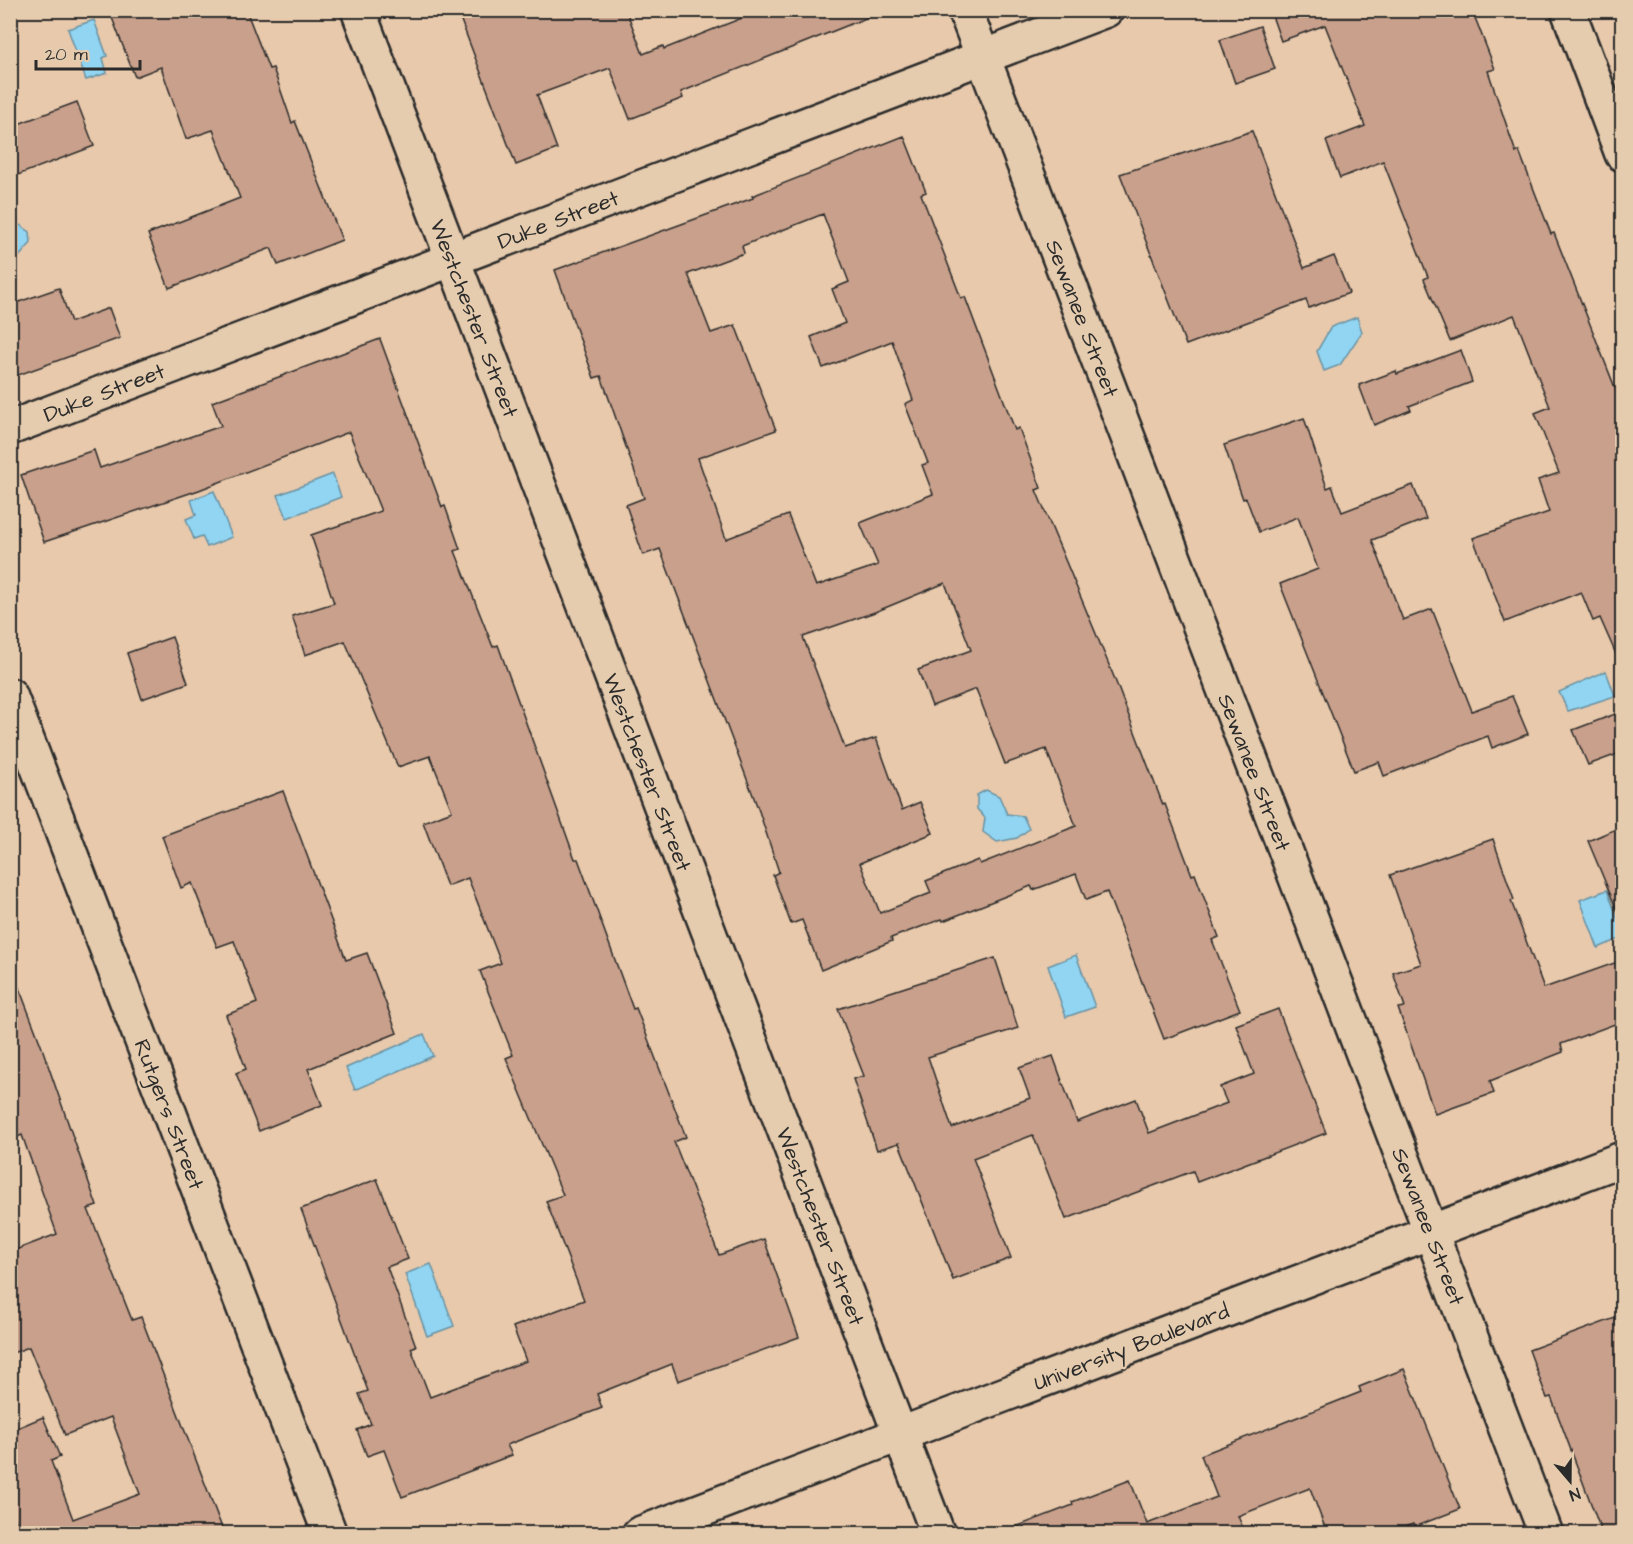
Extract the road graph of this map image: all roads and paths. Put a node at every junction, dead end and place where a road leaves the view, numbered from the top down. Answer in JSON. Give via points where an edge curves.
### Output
{"nodes":[{"id":1,"x":358,"y":10,"type":"edge"},
{"id":2,"x":966,"y":10,"type":"edge"},
{"id":3,"x":1106,"y":10,"type":"edge"},
{"id":4,"x":1568,"y":10,"type":"edge"},
{"id":5,"x":983,"y":57,"type":"junction"},
{"id":6,"x":1623,"y":154,"type":"edge"},
{"id":7,"x":453,"y":260,"type":"junction"},
{"id":8,"x":10,"y":428,"type":"edge"},
{"id":9,"x":10,"y":695,"type":"edge"},
{"id":10,"x":1623,"y":1159,"type":"edge"},
{"id":11,"x":1431,"y":1232,"type":"junction"},
{"id":12,"x":900,"y":1434,"type":"junction"},
{"id":13,"x":330,"y":1533,"type":"edge"},
{"id":14,"x":639,"y":1533,"type":"edge"},
{"id":15,"x":938,"y":1533,"type":"edge"},
{"id":16,"x":1546,"y":1533,"type":"edge"}],
"edges":[{"from":1,"to":7,"type":"street","name":"Westchester Street"},
{"from":2,"to":5,"type":"street","name":"Sewanee Street"},
{"from":3,"to":5,"type":"street","name":"Duke Street"},
{"from":4,"to":6,"type":"street"},
{"from":5,"to":7,"type":"street","name":"Duke Street"},
{"from":5,"to":11,"type":"street","name":"Sewanee Street"},
{"from":7,"to":8,"type":"street","name":"Duke Street"},
{"from":7,"to":12,"type":"street","name":"Westchester Street"},
{"from":9,"to":13,"type":"street","name":"Rutgers Street"},
{"from":10,"to":11,"type":"street","name":"University Boulevard"},
{"from":11,"to":12,"type":"street","name":"University Boulevard"},
{"from":11,"to":16,"type":"street","name":"Sewanee Street"},
{"from":12,"to":14,"type":"street","name":"University Boulevard"},
{"from":12,"to":15,"type":"street","name":"Westchester Street"}]}
